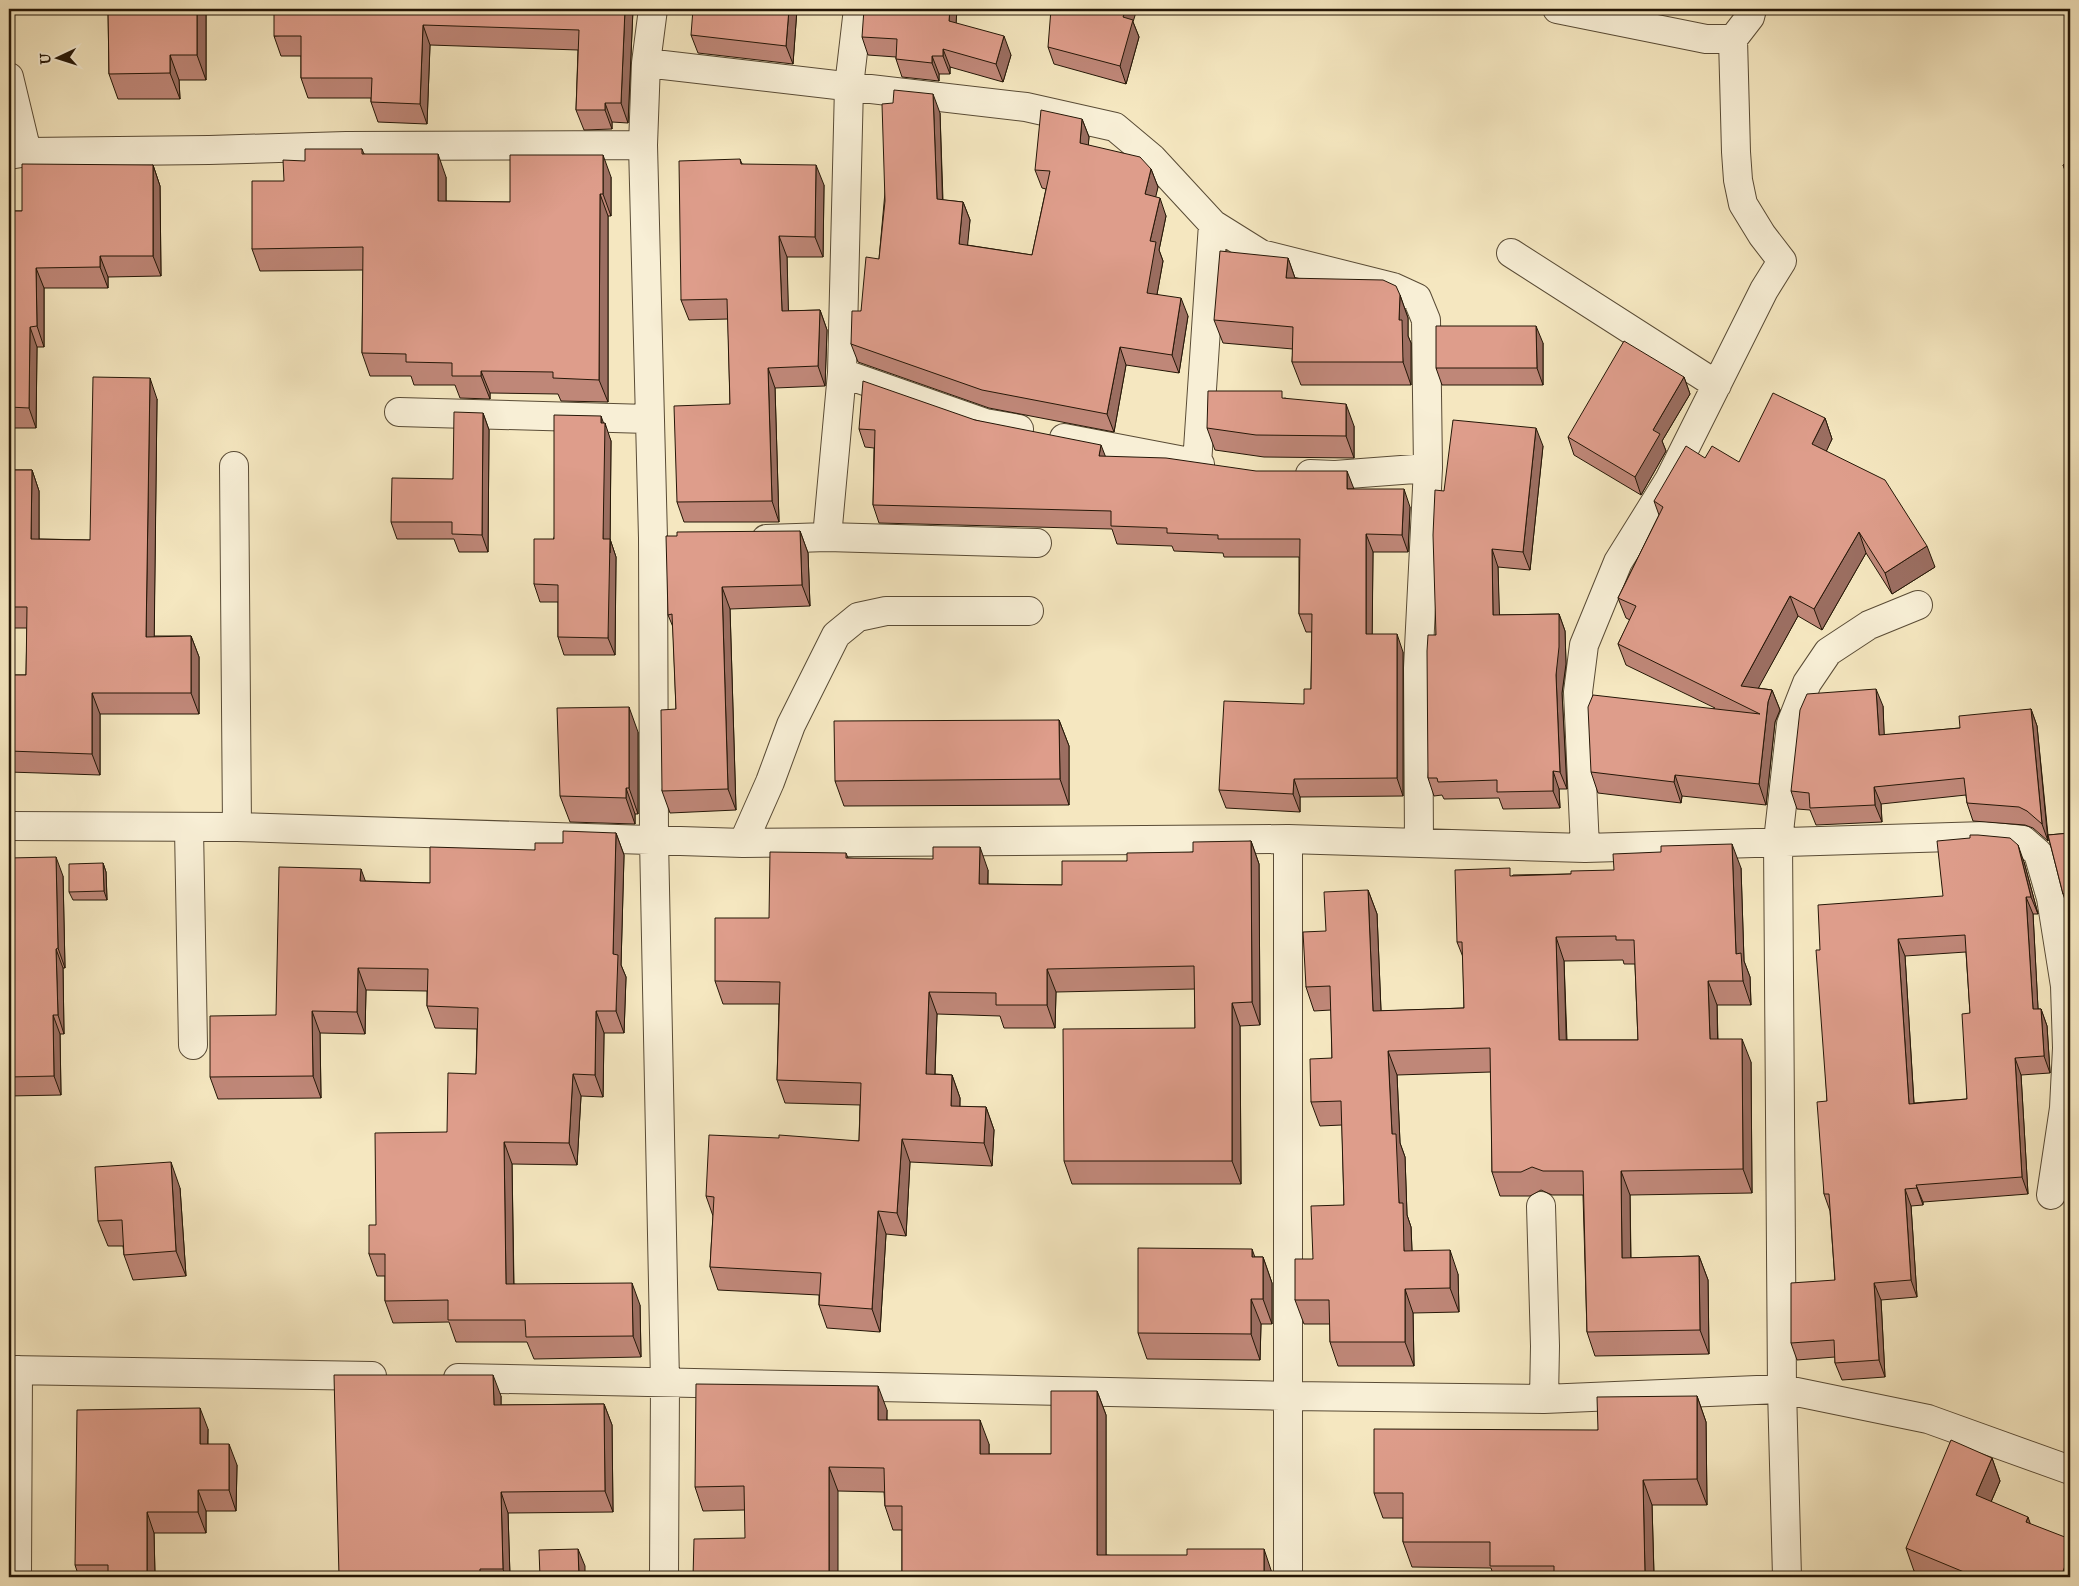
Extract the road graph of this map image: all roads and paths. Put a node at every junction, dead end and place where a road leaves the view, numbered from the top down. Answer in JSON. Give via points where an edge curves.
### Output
{"nodes":[{"id":1,"x":652,"y":9,"type":"edge"},
{"id":2,"x":858,"y":9,"type":"edge"},
{"id":3,"x":1556,"y":9,"type":"edge"},
{"id":4,"x":1752,"y":9,"type":"edge"},
{"id":5,"x":1733,"y":39,"type":"junction"},
{"id":6,"x":646,"y":63,"type":"junction"},
{"id":7,"x":9,"y":77,"type":"edge"},
{"id":8,"x":849,"y":86,"type":"junction"},
{"id":9,"x":643,"y":145,"type":"junction"},
{"id":10,"x":18,"y":154,"type":"edge"},
{"id":11,"x":1213,"y":224,"type":"junction"},
{"id":12,"x":1510,"y":253,"type":"dead end"},
{"id":13,"x":842,"y":373,"type":"junction"},
{"id":14,"x":1717,"y":385,"type":"junction"},
{"id":15,"x":398,"y":412,"type":"dead end"},
{"id":16,"x":648,"y":419,"type":"junction"},
{"id":17,"x":1198,"y":464,"type":"junction"},
{"id":18,"x":234,"y":466,"type":"dead end"},
{"id":19,"x":1226,"y":468,"type":"edge"},
{"id":20,"x":1428,"y":468,"type":"junction"},
{"id":21,"x":1282,"y":473,"type":"edge"},
{"id":22,"x":828,"y":537,"type":"junction"},
{"id":23,"x":652,"y":538,"type":"junction"},
{"id":24,"x":682,"y":538,"type":"edge"},
{"id":25,"x":740,"y":538,"type":"edge"},
{"id":26,"x":1037,"y":543,"type":"dead end"},
{"id":27,"x":1918,"y":605,"type":"dead end"},
{"id":28,"x":1029,"y":611,"type":"dead end"},
{"id":29,"x":9,"y":826,"type":"edge"},
{"id":30,"x":237,"y":827,"type":"junction"},
{"id":31,"x":189,"y":829,"type":"junction"},
{"id":32,"x":654,"y":839,"type":"junction"},
{"id":33,"x":1288,"y":839,"type":"junction"},
{"id":34,"x":1778,"y":841,"type":"junction"},
{"id":35,"x":743,"y":843,"type":"junction"},
{"id":36,"x":1419,"y":843,"type":"junction"},
{"id":37,"x":1585,"y":848,"type":"junction"},
{"id":38,"x":193,"y":1045,"type":"dead end"},
{"id":39,"x":2068,"y":1080,"type":"edge"},
{"id":40,"x":2051,"y":1195,"type":"dead end"},
{"id":41,"x":1541,"y":1206,"type":"dead end"},
{"id":42,"x":14,"y":1370,"type":"edge"},
{"id":43,"x":398,"y":1377,"type":"edge"},
{"id":44,"x":438,"y":1377,"type":"edge"},
{"id":45,"x":665,"y":1382,"type":"junction"},
{"id":46,"x":1782,"y":1389,"type":"junction"},
{"id":47,"x":1290,"y":1396,"type":"junction"},
{"id":48,"x":1544,"y":1399,"type":"junction"},
{"id":49,"x":2070,"y":1470,"type":"edge"},
{"id":50,"x":17,"y":1575,"type":"dead end"},
{"id":51,"x":664,"y":1577,"type":"edge"},
{"id":52,"x":1288,"y":1577,"type":"edge"},
{"id":53,"x":1787,"y":1577,"type":"edge"}],
"edges":[{"from":1,"to":6,"type":"street"},
{"from":2,"to":8,"type":"street"},
{"from":3,"to":5,"type":"street","via":[[1706,39]]},
{"from":4,"to":5,"type":"street","via":[[1750,17]]},
{"from":5,"to":14,"type":"street","via":[[1736,152],[1743,204],[1782,261]]},
{"from":6,"to":8,"type":"street"},
{"from":6,"to":9,"type":"street"},
{"from":7,"to":10,"type":"street"},
{"from":8,"to":11,"type":"street","via":[[1026,107],[1115,127],[1152,158]]},
{"from":8,"to":13,"type":"street"},
{"from":9,"to":10,"type":"street","via":[[346,146]]},
{"from":9,"to":16,"type":"street"},
{"from":11,"to":17,"type":"street"},
{"from":11,"to":20,"type":"street","via":[[1261,254],[1393,287],[1417,298],[1426,320]]},
{"from":12,"to":14,"type":"street"},
{"from":13,"to":17,"type":"street","via":[[985,423]]},
{"from":13,"to":22,"type":"street"},
{"from":14,"to":37,"type":"street","via":[[1669,480],[1618,562],[1584,645],[1578,692]]},
{"from":15,"to":16,"type":"street"},
{"from":16,"to":23,"type":"street"},
{"from":17,"to":19,"type":"street"},
{"from":18,"to":30,"type":"street"},
{"from":20,"to":21,"type":"street","via":[[1336,475]]},
{"from":20,"to":36,"type":"street","via":[[1418,668]]},
{"from":22,"to":25,"type":"street"},
{"from":22,"to":26,"type":"street"},
{"from":23,"to":24,"type":"street"},
{"from":23,"to":32,"type":"street"},
{"from":27,"to":34,"type":"street","via":[[1869,625],[1828,652],[1807,683],[1791,724]]},
{"from":28,"to":35,"type":"street","via":[[886,610],[858,617],[836,635],[792,725]]},
{"from":29,"to":31,"type":"street"},
{"from":30,"to":31,"type":"street"},
{"from":30,"to":32,"type":"street"},
{"from":31,"to":38,"type":"street"},
{"from":32,"to":35,"type":"street"},
{"from":32,"to":45,"type":"street"},
{"from":33,"to":35,"type":"street"},
{"from":33,"to":36,"type":"street"},
{"from":33,"to":47,"type":"street"},
{"from":34,"to":37,"type":"street"},
{"from":34,"to":39,"type":"street","via":[[1985,836],[2023,840],[2038,853],[2051,898],[2065,986]]},
{"from":34,"to":46,"type":"street"},
{"from":36,"to":37,"type":"street"},
{"from":39,"to":40,"type":"street"},
{"from":41,"to":48,"type":"street"},
{"from":42,"to":43,"type":"street"},
{"from":42,"to":50,"type":"street"},
{"from":44,"to":45,"type":"street"},
{"from":45,"to":47,"type":"street"},
{"from":45,"to":51,"type":"street"},
{"from":46,"to":48,"type":"street"},
{"from":46,"to":49,"type":"street","via":[[1928,1419]]},
{"from":46,"to":53,"type":"street"},
{"from":47,"to":48,"type":"street"},
{"from":47,"to":52,"type":"street"}]}
